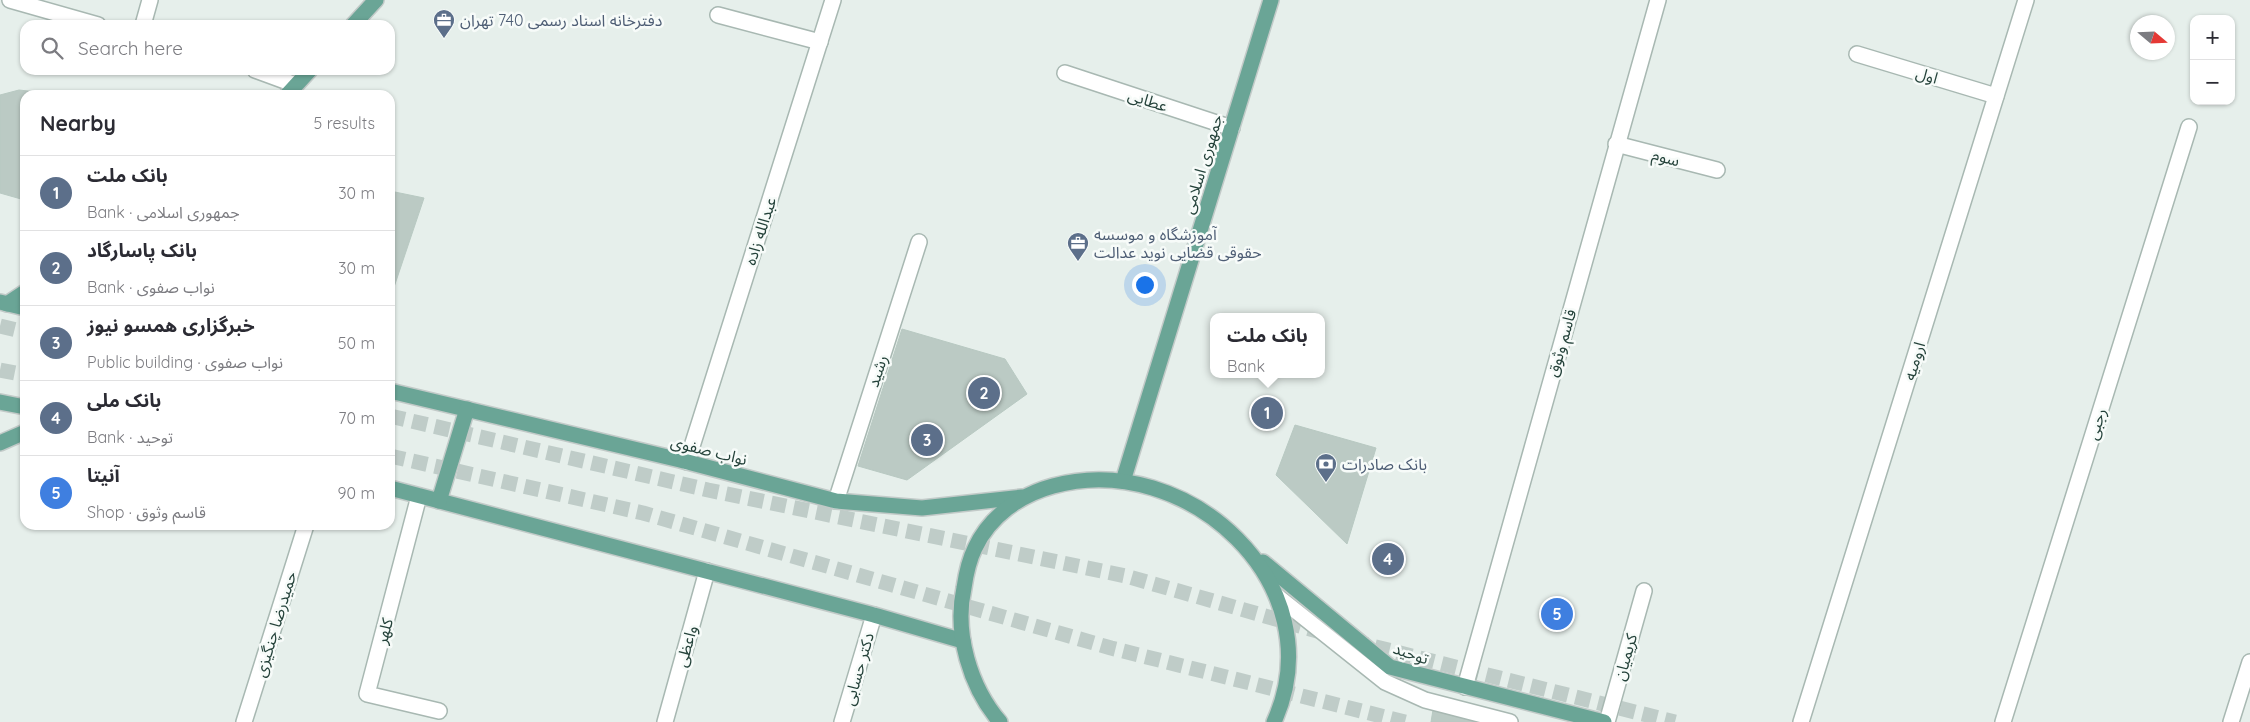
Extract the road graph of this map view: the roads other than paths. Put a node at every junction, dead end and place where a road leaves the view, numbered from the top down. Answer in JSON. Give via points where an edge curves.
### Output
{"nodes":[{"id":1,"x":10,"y":0,"type":"edge"},
{"id":2,"x":150,"y":0,"type":"edge"},
{"id":3,"x":376,"y":0,"type":"edge"},
{"id":4,"x":833,"y":0,"type":"edge"},
{"id":5,"x":1271,"y":0,"type":"edge"},
{"id":6,"x":1658,"y":0,"type":"edge"},
{"id":7,"x":2026,"y":0,"type":"edge"},
{"id":8,"x":31,"y":3,"type":"edge"},
{"id":9,"x":718,"y":15,"type":"dead end"},
{"id":10,"x":83,"y":20,"type":"edge"},
{"id":11,"x":144,"y":20,"type":"edge"},
{"id":12,"x":358,"y":20,"type":"edge"},
{"id":13,"x":820,"y":42,"type":"junction"},
{"id":14,"x":1857,"y":54,"type":"dead end"},
{"id":15,"x":1064,"y":73,"type":"dead end"},
{"id":16,"x":264,"y":75,"type":"edge"},
{"id":17,"x":306,"y":75,"type":"edge"},
{"id":18,"x":292,"y":90,"type":"edge"},
{"id":19,"x":1996,"y":96,"type":"junction"},
{"id":20,"x":2189,"y":127,"type":"dead end"},
{"id":21,"x":1232,"y":128,"type":"junction"},
{"id":22,"x":1616,"y":144,"type":"junction"},
{"id":23,"x":1716,"y":170,"type":"dead end"},
{"id":24,"x":919,"y":242,"type":"dead end"},
{"id":25,"x":20,"y":295,"type":"edge"},
{"id":26,"x":4,"y":303,"type":"edge"},
{"id":27,"x":20,"y":307,"type":"edge"},
{"id":28,"x":395,"y":392,"type":"edge"},
{"id":29,"x":0,"y":402,"type":"edge"},
{"id":30,"x":20,"y":405,"type":"edge"},
{"id":31,"x":467,"y":409,"type":"junction"},
{"id":32,"x":20,"y":434,"type":"edge"},
{"id":33,"x":0,"y":443,"type":"edge"},
{"id":34,"x":687,"y":462,"type":"junction"},
{"id":35,"x":1123,"y":481,"type":"junction"},
{"id":36,"x":395,"y":489,"type":"edge"},
{"id":37,"x":419,"y":496,"type":"junction"},
{"id":38,"x":1023,"y":497,"type":"junction"},
{"id":39,"x":439,"y":501,"type":"junction"},
{"id":40,"x":836,"y":501,"type":"junction"},
{"id":41,"x":304,"y":530,"type":"edge"},
{"id":42,"x":1244,"y":546,"type":"junction"},
{"id":43,"x":707,"y":571,"type":"junction"},
{"id":44,"x":1644,"y":591,"type":"dead end"},
{"id":45,"x":1277,"y":596,"type":"junction"},
{"id":46,"x":874,"y":615,"type":"junction"},
{"id":47,"x":963,"y":640,"type":"junction"},
{"id":48,"x":2250,"y":662,"type":"edge"},
{"id":49,"x":1465,"y":687,"type":"junction"},
{"id":50,"x":439,"y":711,"type":"dead end"},
{"id":51,"x":244,"y":722,"type":"edge"},
{"id":52,"x":665,"y":722,"type":"edge"},
{"id":53,"x":842,"y":722,"type":"edge"},
{"id":54,"x":1000,"y":722,"type":"edge"},
{"id":55,"x":1274,"y":722,"type":"edge"},
{"id":56,"x":1510,"y":722,"type":"edge"},
{"id":57,"x":1606,"y":722,"type":"edge"},
{"id":58,"x":1801,"y":722,"type":"edge"},
{"id":59,"x":2003,"y":722,"type":"edge"},
{"id":60,"x":2231,"y":722,"type":"edge"}],
"edges":[{"from":1,"to":8,"type":"street"},
{"from":2,"to":11,"type":"street"},
{"from":3,"to":12,"type":"main road"},
{"from":4,"to":13,"type":"street","name":"عبدالله زاده"},
{"from":5,"to":21,"type":"main road","name":"جمهوری اسلامی"},
{"from":6,"to":22,"type":"street","name":"قاسم وثوق"},
{"from":7,"to":19,"type":"street","name":"ارومیه"},
{"from":8,"to":10,"type":"street"},
{"from":9,"to":13,"type":"street"},
{"from":13,"to":34,"type":"street","name":"عبدالله زاده"},
{"from":14,"to":19,"type":"street","name":"اول"},
{"from":15,"to":21,"type":"street","name":"عطایی"},
{"from":16,"to":18,"type":"street"},
{"from":17,"to":18,"type":"main road"},
{"from":19,"to":58,"type":"street","name":"ارومیه"},
{"from":20,"to":59,"type":"street","name":"رجبی"},
{"from":21,"to":35,"type":"main road","name":"جمهوری اسلامی"},
{"from":22,"to":23,"type":"street","name":"سوم"},
{"from":22,"to":49,"type":"street","name":"قاسم وثوق"},
{"from":24,"to":40,"type":"street","name":"رشید"},
{"from":25,"to":26,"type":"main road"},
{"from":26,"to":27,"type":"main road"},
{"from":28,"to":31,"type":"main road","name":"نواب صفوی"},
{"from":29,"to":30,"type":"main road"},
{"from":31,"to":34,"type":"main road","name":"نواب صفوی"},
{"from":31,"to":39,"type":"main road"},
{"from":32,"to":33,"type":"main road"},
{"from":34,"to":40,"type":"main road","name":"نواب صفوی"},
{"from":35,"to":38,"type":"main road","via":[[1092,479],[1066,483]]},
{"from":35,"to":42,"type":"main road","via":[[1151,486],[1176,497],[1214,519]]},
{"from":36,"to":37,"type":"main road"},
{"from":37,"to":39,"type":"main road"},
{"from":37,"to":50,"type":"street","name":"کلهر","via":[[367,694]]},
{"from":38,"to":40,"type":"main road","name":"نواب صفوی","via":[[922,508]]},
{"from":38,"to":47,"type":"main road","via":[[1002,512],[975,547],[962,596]]},
{"from":39,"to":43,"type":"main road"},
{"from":41,"to":51,"type":"street","name":"حمیدرضا چنگیزی"},
{"from":42,"to":45,"type":"main road","via":[[1263,570]]},
{"from":42,"to":49,"type":"main road","name":"توحید","via":[[1390,667]]},
{"from":43,"to":46,"type":"main road"},
{"from":43,"to":52,"type":"street","name":"واعظی"},
{"from":44,"to":57,"type":"street","name":"کریمیان"},
{"from":45,"to":55,"type":"main road","via":[[1287,630],[1288,661],[1284,690]]},
{"from":45,"to":56,"type":"street","via":[[1384,682],[1425,700]]},
{"from":46,"to":47,"type":"main road"},
{"from":46,"to":53,"type":"street","name":"دکتر حسابی"},
{"from":47,"to":54,"type":"main road","via":[[969,666]]},
{"from":48,"to":60,"type":"street"},
{"from":49,"to":57,"type":"main road","name":"توحید"}]}
